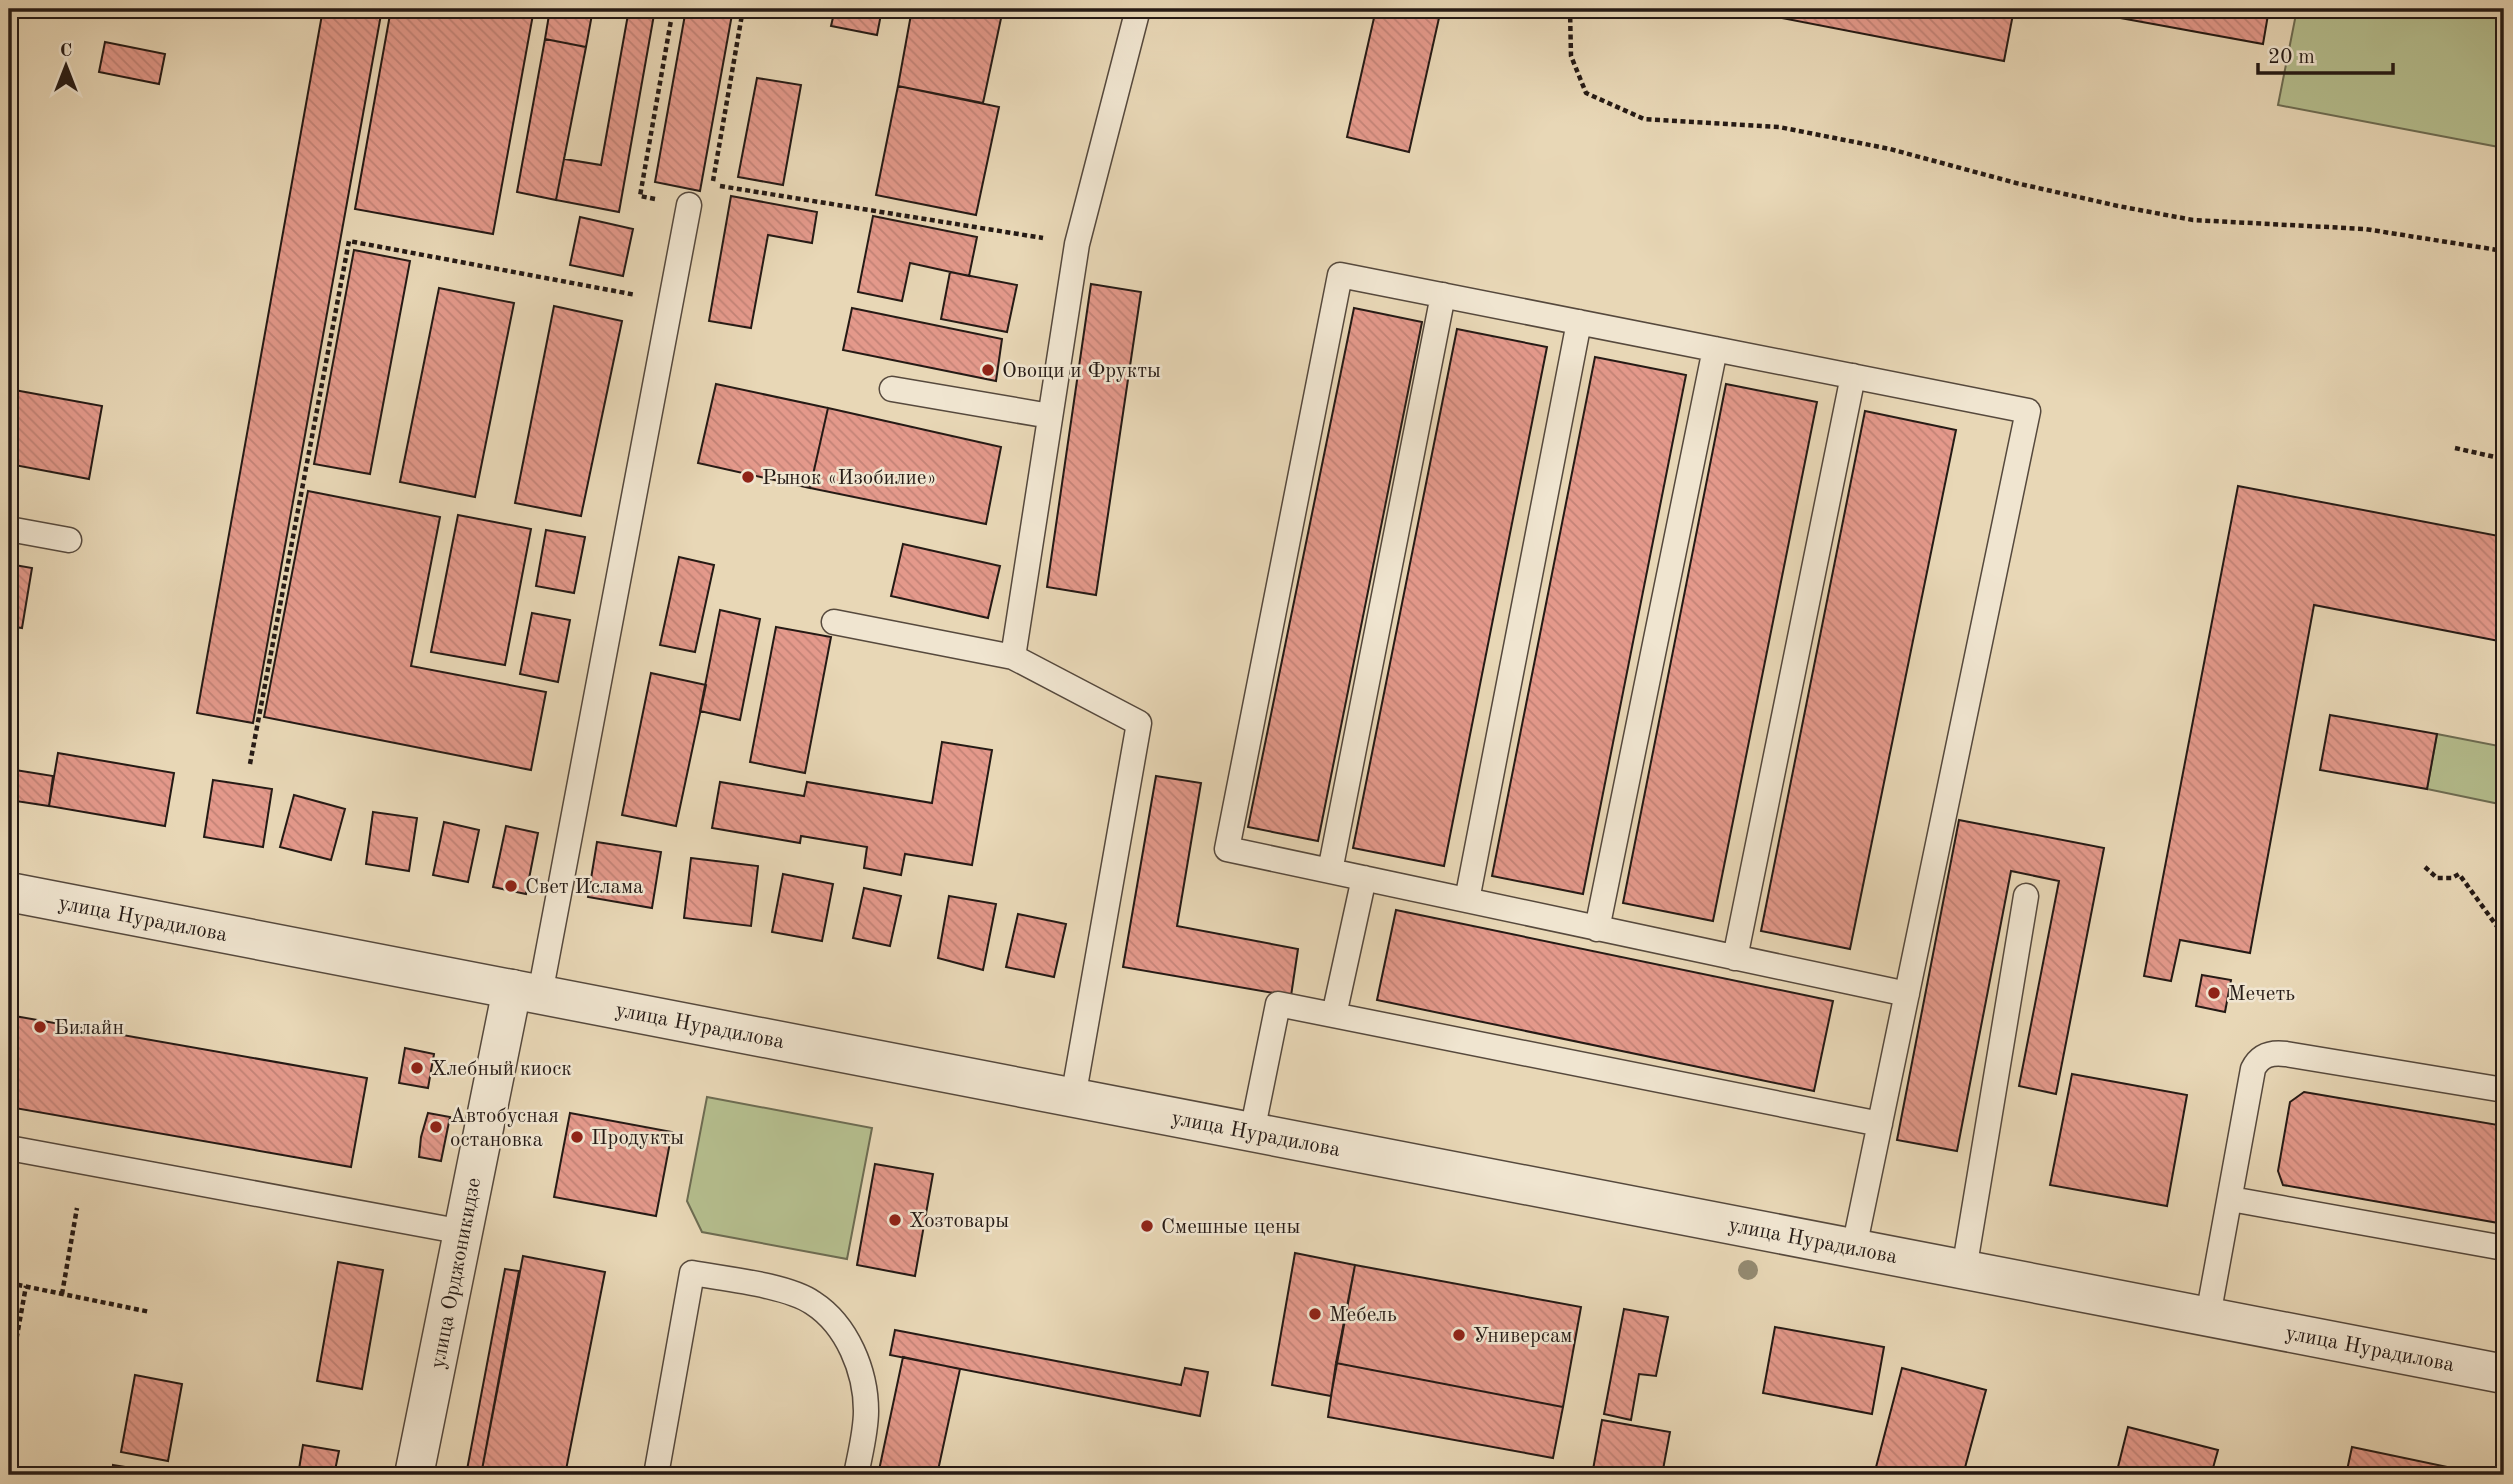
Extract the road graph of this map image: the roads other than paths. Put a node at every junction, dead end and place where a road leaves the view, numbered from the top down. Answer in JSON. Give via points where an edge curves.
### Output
{"nodes":[{"id":1,"x":1138,"y":9,"type":"edge"},
{"id":2,"x":689,"y":205,"type":"road end"},
{"id":3,"x":1443,"y":295,"type":"junction"},
{"id":4,"x":1579,"y":322,"type":"junction"},
{"id":5,"x":1716,"y":349,"type":"junction"},
{"id":6,"x":1853,"y":376,"type":"junction"},
{"id":7,"x":892,"y":389,"type":"dead end"},
{"id":8,"x":1050,"y":416,"type":"junction"},
{"id":9,"x":9,"y":529,"type":"edge"},
{"id":10,"x":69,"y":540,"type":"dead end"},
{"id":11,"x":834,"y":622,"type":"dead end"},
{"id":12,"x":1013,"y":657,"type":"junction"},
{"id":13,"x":1330,"y":871,"type":"junction"},
{"id":14,"x":1364,"y":878,"type":"junction"},
{"id":15,"x":9,"y":892,"type":"edge"},
{"id":16,"x":2026,"y":896,"type":"dead end"},
{"id":17,"x":1466,"y":900,"type":"junction"},
{"id":18,"x":1597,"y":929,"type":"junction"},
{"id":19,"x":1735,"y":958,"type":"junction"},
{"id":20,"x":526,"y":992,"type":"junction"},
{"id":21,"x":1907,"y":994,"type":"junction"},
{"id":22,"x":1334,"y":1015,"type":"junction"},
{"id":23,"x":2504,"y":1090,"type":"edge"},
{"id":24,"x":1073,"y":1098,"type":"junction"},
{"id":25,"x":1880,"y":1124,"type":"junction"},
{"id":26,"x":1252,"y":1132,"type":"junction"},
{"id":27,"x":9,"y":1148,"type":"edge"},
{"id":28,"x":2231,"y":1199,"type":"junction"},
{"id":29,"x":463,"y":1232,"type":"junction"},
{"id":30,"x":1854,"y":1248,"type":"junction"},
{"id":31,"x":2504,"y":1248,"type":"edge"},
{"id":32,"x":1964,"y":1270,"type":"junction"},
{"id":33,"x":2208,"y":1316,"type":"junction"},
{"id":34,"x":2504,"y":1374,"type":"edge"},
{"id":35,"x":414,"y":1475,"type":"edge"},
{"id":36,"x":656,"y":1475,"type":"edge"},
{"id":37,"x":856,"y":1475,"type":"edge"}],
"edges":[{"from":1,"to":8,"type":"lane","via":[[1076,244]]},
{"from":2,"to":20,"type":"lane"},
{"from":3,"to":4,"type":"lane"},
{"from":3,"to":13,"type":"lane"},
{"from":3,"to":13,"type":"lane","via":[[1340,275],[1227,849]]},
{"from":4,"to":5,"type":"lane"},
{"from":4,"to":17,"type":"lane"},
{"from":5,"to":6,"type":"lane"},
{"from":5,"to":18,"type":"lane"},
{"from":6,"to":19,"type":"lane"},
{"from":6,"to":21,"type":"lane","via":[[2028,411]]},
{"from":7,"to":8,"type":"lane"},
{"from":8,"to":12,"type":"lane"},
{"from":9,"to":10,"type":"lane"},
{"from":11,"to":12,"type":"lane"},
{"from":12,"to":24,"type":"lane","via":[[1139,723]]},
{"from":13,"to":14,"type":"lane"},
{"from":14,"to":17,"type":"lane"},
{"from":14,"to":22,"type":"lane"},
{"from":15,"to":20,"type":"street","name":"улица Нурадилова"},
{"from":16,"to":32,"type":"lane"},
{"from":17,"to":18,"type":"lane"},
{"from":18,"to":19,"type":"lane"},
{"from":19,"to":21,"type":"lane"},
{"from":20,"to":24,"type":"street","name":"улица Нурадилова"},
{"from":20,"to":29,"type":"street","name":"улица Орджоникидзе"},
{"from":21,"to":25,"type":"lane"},
{"from":22,"to":25,"type":"lane"},
{"from":22,"to":26,"type":"lane","via":[[1278,1004]]},
{"from":23,"to":28,"type":"lane","via":[[2268,1054],[2253,1069]]},
{"from":24,"to":26,"type":"street","name":"улица Нурадилова"},
{"from":25,"to":30,"type":"lane"},
{"from":26,"to":30,"type":"street","name":"улица Нурадилова"},
{"from":27,"to":29,"type":"lane"},
{"from":28,"to":31,"type":"lane"},
{"from":28,"to":33,"type":"lane"},
{"from":29,"to":35,"type":"street","name":"улица Орджоникидзе"},
{"from":30,"to":32,"type":"street","name":"улица Нурадилова"},
{"from":32,"to":33,"type":"street","name":"улица Нурадилова"},
{"from":33,"to":34,"type":"street","name":"улица Нурадилова"},
{"from":36,"to":37,"type":"lane","via":[[692,1273],[787,1292],[812,1302],[832,1320],[851,1347],[862,1381],[866,1410]]}]}
